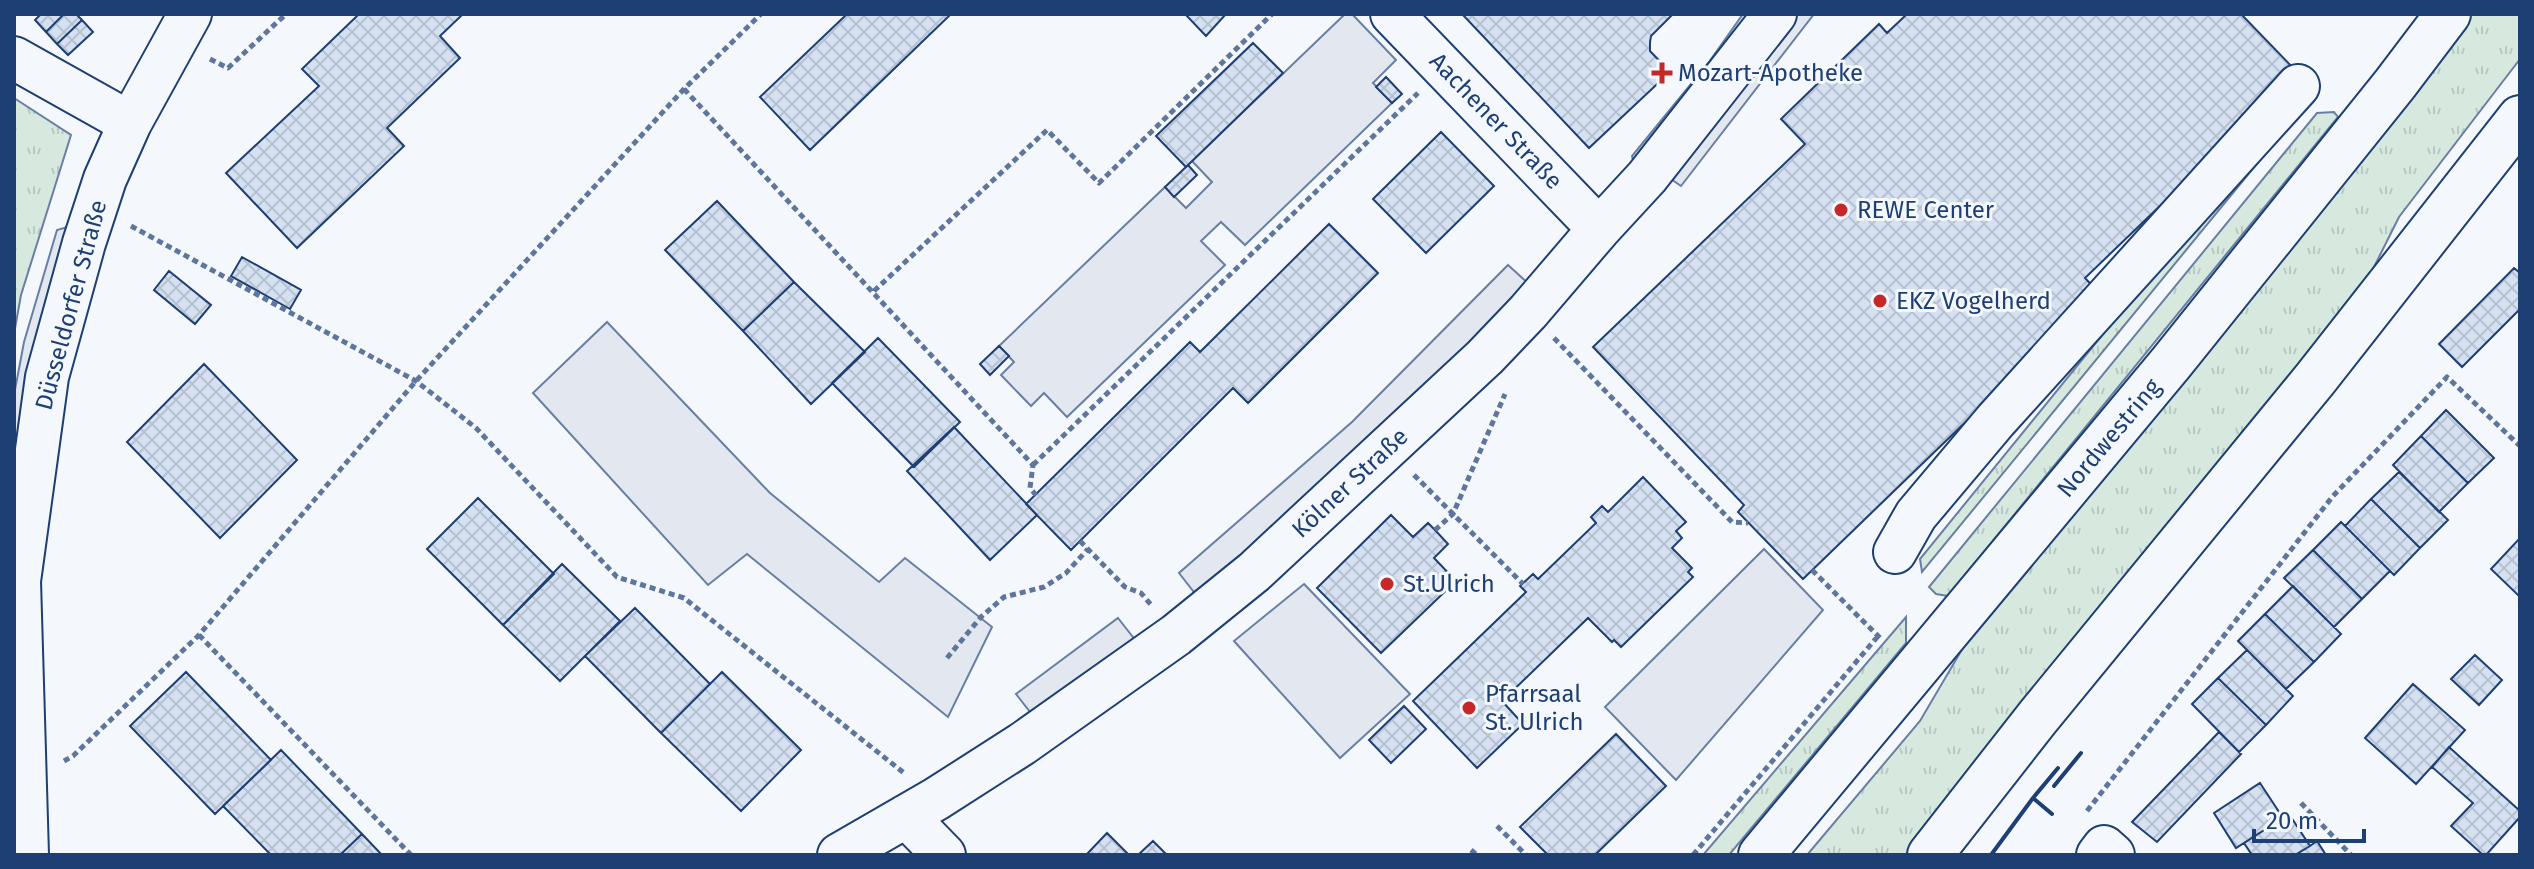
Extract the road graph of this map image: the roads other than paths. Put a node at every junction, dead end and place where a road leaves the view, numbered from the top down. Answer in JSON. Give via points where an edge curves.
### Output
{"nodes":[{"id":1,"x":1392,"y":14,"type":"edge"},
{"id":2,"x":1775,"y":14,"type":"edge"},
{"id":3,"x":2448,"y":14,"type":"edge"},
{"id":4,"x":182,"y":27,"type":"edge"},
{"id":5,"x":14,"y":58,"type":"edge"},
{"id":6,"x":2298,"y":86,"type":"dead end"},
{"id":7,"x":2520,"y":118,"type":"edge"},
{"id":8,"x":130,"y":123,"type":"junction"},
{"id":9,"x":1599,"y":229,"type":"junction"},
{"id":10,"x":1895,"y":552,"type":"dead end"},
{"id":11,"x":921,"y":807,"type":"junction"},
{"id":12,"x":27,"y":855,"type":"edge"},
{"id":13,"x":839,"y":855,"type":"edge"},
{"id":14,"x":944,"y":855,"type":"edge"},
{"id":15,"x":1761,"y":855,"type":"edge"},
{"id":16,"x":1930,"y":855,"type":"edge"}],
"edges":[{"from":1,"to":9,"type":"street","name":"Aachener Straße"},
{"from":2,"to":9,"type":"street","name":"Kölner Straße","via":[[1647,177]]},
{"from":3,"to":15,"type":"main road","name":"Nordwestring","via":[[2171,363]]},
{"from":4,"to":8,"type":"street","name":"Düsseldorfer Straße"},
{"from":5,"to":8,"type":"street"},
{"from":6,"to":10,"type":"street","via":[[1996,420],[1916,515]]},
{"from":7,"to":16,"type":"main road"},
{"from":8,"to":12,"type":"street","name":"Düsseldorfer Straße","via":[[95,206],[47,377],[20,568]]},
{"from":9,"to":11,"type":"street","name":"Kölner Straße","via":[[1485,357],[1254,572],[1176,635],[1022,744]]},
{"from":11,"to":13,"type":"street","name":"Kölner Straße"},
{"from":11,"to":14,"type":"street"}]}
